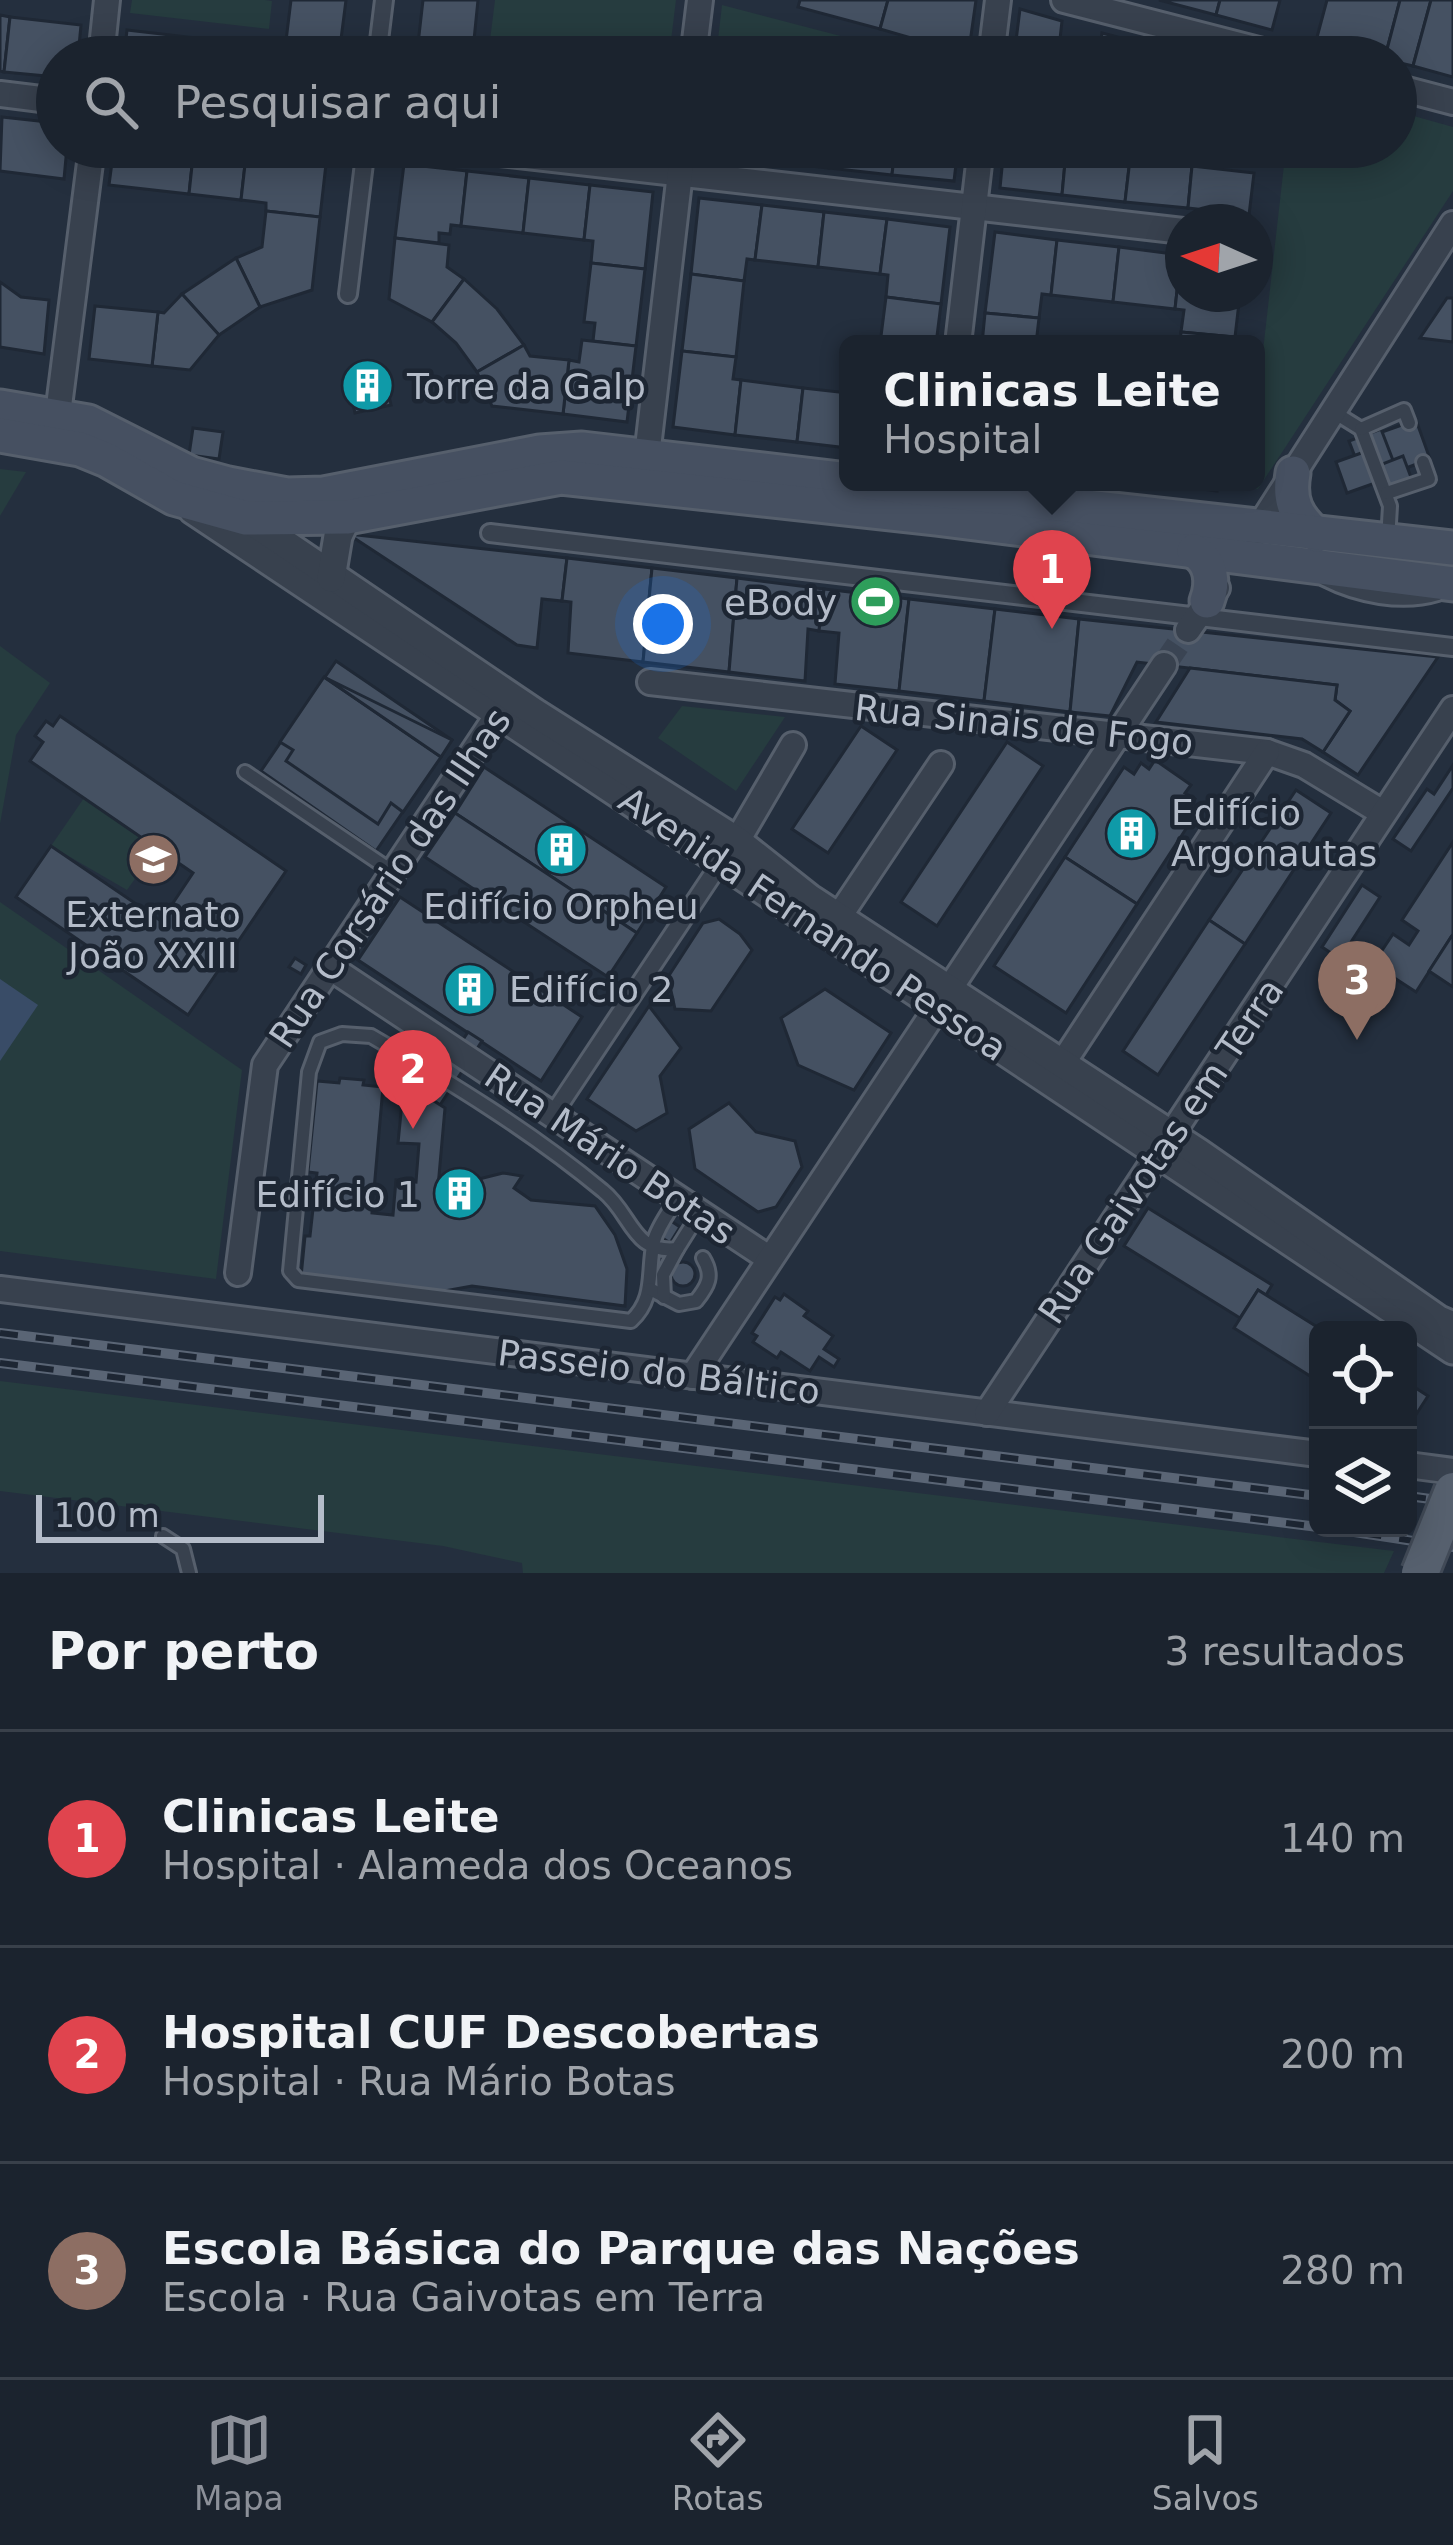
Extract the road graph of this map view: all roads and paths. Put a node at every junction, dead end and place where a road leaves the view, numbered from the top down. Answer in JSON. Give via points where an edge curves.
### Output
{"nodes":[{"id":1,"x":107,"y":0,"type":"edge"},
{"id":2,"x":384,"y":0,"type":"edge"},
{"id":3,"x":700,"y":0,"type":"edge"},
{"id":4,"x":998,"y":0,"type":"edge"},
{"id":5,"x":1064,"y":0,"type":"edge"},
{"id":6,"x":103,"y":36,"type":"edge"},
{"id":7,"x":380,"y":36,"type":"edge"},
{"id":8,"x":696,"y":36,"type":"edge"},
{"id":9,"x":994,"y":36,"type":"edge"},
{"id":10,"x":1204,"y":36,"type":"edge"},
{"id":11,"x":1417,"y":93,"type":"edge"},
{"id":12,"x":0,"y":94,"type":"edge"},
{"id":13,"x":36,"y":98,"type":"edge"},
{"id":14,"x":1453,"y":102,"type":"edge"},
{"id":15,"x":89,"y":168,"type":"edge"},
{"id":16,"x":363,"y":168,"type":"edge"},
{"id":17,"x":622,"y":168,"type":"edge"},
{"id":18,"x":681,"y":168,"type":"edge"},
{"id":19,"x":979,"y":168,"type":"edge"},
{"id":20,"x":680,"y":175,"type":"junction"},
{"id":21,"x":974,"y":206,"type":"junction"},
{"id":22,"x":1453,"y":224,"type":"edge"},
{"id":23,"x":1165,"y":229,"type":"edge"},
{"id":24,"x":1426,"y":264,"type":"junction"},
{"id":25,"x":1453,"y":267,"type":"edge"},
{"id":26,"x":348,"y":294,"type":"dead end"},
{"id":27,"x":959,"y":335,"type":"edge"},
{"id":28,"x":0,"y":407,"type":"edge"},
{"id":29,"x":1332,"y":411,"type":"junction"},
{"id":30,"x":58,"y":414,"type":"junction"},
{"id":31,"x":1406,"y":416,"type":"dead end"},
{"id":32,"x":1361,"y":428,"type":"junction"},
{"id":33,"x":0,"y":435,"type":"edge"},
{"id":34,"x":647,"y":456,"type":"junction"},
{"id":35,"x":1423,"y":462,"type":"dead end"},
{"id":36,"x":1293,"y":472,"type":"junction"},
{"id":37,"x":839,"y":479,"type":"edge"},
{"id":38,"x":183,"y":486,"type":"junction"},
{"id":39,"x":940,"y":491,"type":"edge"},
{"id":40,"x":1387,"y":493,"type":"junction"},
{"id":41,"x":248,"y":517,"type":"junction"},
{"id":42,"x":347,"y":517,"type":"junction"},
{"id":43,"x":1258,"y":529,"type":"junction"},
{"id":44,"x":490,"y":533,"type":"dead end"},
{"id":45,"x":1317,"y":535,"type":"junction"},
{"id":46,"x":1388,"y":542,"type":"junction"},
{"id":47,"x":1451,"y":547,"type":"edge"},
{"id":48,"x":1194,"y":551,"type":"junction"},
{"id":49,"x":1238,"y":557,"type":"junction"},
{"id":50,"x":331,"y":578,"type":"junction"},
{"id":51,"x":1453,"y":587,"type":"edge"},
{"id":52,"x":1197,"y":616,"type":"junction"},
{"id":53,"x":1453,"y":646,"type":"edge"},
{"id":54,"x":1165,"y":665,"type":"tunnel mouth"},
{"id":55,"x":650,"y":682,"type":"dead end"},
{"id":56,"x":504,"y":705,"type":"junction"},
{"id":57,"x":1453,"y":709,"type":"edge"},
{"id":58,"x":1120,"y":735,"type":"junction"},
{"id":59,"x":793,"y":745,"type":"dead end"},
{"id":60,"x":1267,"y":752,"type":"junction"},
{"id":61,"x":941,"y":764,"type":"dead end"},
{"id":62,"x":245,"y":772,"type":"dead end"},
{"id":63,"x":1383,"y":813,"type":"junction"},
{"id":64,"x":729,"y":852,"type":"junction"},
{"id":65,"x":394,"y":872,"type":"junction"},
{"id":66,"x":838,"y":918,"type":"junction"},
{"id":67,"x":331,"y":968,"type":"junction"},
{"id":68,"x":943,"y":997,"type":"junction"},
{"id":69,"x":1062,"y":1064,"type":"junction"},
{"id":70,"x":553,"y":1116,"type":"junction"},
{"id":71,"x":1164,"y":1145,"type":"junction"},
{"id":72,"x":677,"y":1199,"type":"junction"},
{"id":73,"x":699,"y":1214,"type":"junction"},
{"id":74,"x":653,"y":1248,"type":"junction"},
{"id":75,"x":677,"y":1249,"type":"junction"},
{"id":76,"x":703,"y":1258,"type":"dead end"},
{"id":77,"x":770,"y":1259,"type":"junction"},
{"id":78,"x":238,"y":1273,"type":"dead end"},
{"id":79,"x":0,"y":1289,"type":"edge"},
{"id":80,"x":650,"y":1289,"type":"junction"},
{"id":81,"x":664,"y":1298,"type":"junction"},
{"id":82,"x":1453,"y":1325,"type":"edge"},
{"id":83,"x":1453,"y":1350,"type":"edge"},
{"id":84,"x":693,"y":1376,"type":"junction"},
{"id":85,"x":987,"y":1413,"type":"junction"},
{"id":86,"x":1309,"y":1453,"type":"edge"},
{"id":87,"x":1436,"y":1473,"type":"edge"},
{"id":88,"x":163,"y":1536,"type":"dead end"},
{"id":89,"x":188,"y":1573,"type":"edge"},
{"id":90,"x":1420,"y":1573,"type":"edge"}],
"edges":[{"from":1,"to":6,"type":"street"},
{"from":2,"to":7,"type":"street"},
{"from":3,"to":8,"type":"street"},
{"from":4,"to":9,"type":"street"},
{"from":5,"to":10,"type":"street"},
{"from":11,"to":14,"type":"street"},
{"from":12,"to":13,"type":"street"},
{"from":15,"to":30,"type":"street"},
{"from":16,"to":26,"type":"street"},
{"from":17,"to":20,"type":"street"},
{"from":18,"to":20,"type":"street"},
{"from":19,"to":21,"type":"street"},
{"from":20,"to":21,"type":"street"},
{"from":20,"to":34,"type":"street"},
{"from":21,"to":23,"type":"street"},
{"from":21,"to":27,"type":"street"},
{"from":22,"to":24,"type":"street"},
{"from":24,"to":25,"type":"street"},
{"from":24,"to":29,"type":"street"},
{"from":28,"to":30,"type":"main road"},
{"from":29,"to":32,"type":"lane"},
{"from":29,"to":36,"type":"street"},
{"from":30,"to":38,"type":"main road","via":[[118,435]]},
{"from":31,"to":32,"type":"lane"},
{"from":32,"to":40,"type":"lane"},
{"from":33,"to":38,"type":"main road","via":[[80,449]]},
{"from":34,"to":37,"type":"main road"},
{"from":34,"to":41,"type":"main road","via":[[540,452],[323,494]]},
{"from":35,"to":40,"type":"lane","via":[[1429,479]]},
{"from":36,"to":43,"type":"street"},
{"from":36,"to":45,"type":"main road","via":[[1293,505]]},
{"from":38,"to":41,"type":"main road"},
{"from":39,"to":43,"type":"main road"},
{"from":40,"to":46,"type":"lane"},
{"from":41,"to":42,"type":"main road"},
{"from":41,"to":50,"type":"street","name":"Avenida Fernando Pessoa"},
{"from":41,"to":56,"type":"street","name":"Avenida Fernando Pessoa"},
{"from":42,"to":48,"type":"main road","via":[[561,477]]},
{"from":42,"to":50,"type":"street"},
{"from":43,"to":45,"type":"main road"},
{"from":43,"to":49,"type":"street"},
{"from":44,"to":52,"type":"street"},
{"from":45,"to":46,"type":"main road"},
{"from":46,"to":47,"type":"main road"},
{"from":48,"to":49,"type":"main road"},
{"from":48,"to":52,"type":"main road","via":[[1211,584]]},
{"from":49,"to":51,"type":"main road"},
{"from":49,"to":52,"type":"street"},
{"from":50,"to":56,"type":"street","name":"Avenida Fernando Pessoa"},
{"from":52,"to":53,"type":"street"},
{"from":54,"to":58,"type":"street"},
{"from":55,"to":58,"type":"street","name":"Rua Sinais de Fogo"},
{"from":56,"to":64,"type":"street","name":"Avenida Fernando Pessoa"},
{"from":56,"to":65,"type":"street","name":"Rua Corsário das Ilhas"},
{"from":57,"to":63,"type":"street","name":"Rua Gaivotas em Terra"},
{"from":58,"to":60,"type":"street","name":"Rua Sinais de Fogo"},
{"from":58,"to":68,"type":"street"},
{"from":59,"to":64,"type":"street"},
{"from":60,"to":63,"type":"street","name":"Rua Sinais de Fogo"},
{"from":60,"to":69,"type":"street"},
{"from":61,"to":66,"type":"street"},
{"from":62,"to":65,"type":"lane"},
{"from":63,"to":71,"type":"street","name":"Rua Gaivotas em Terra"},
{"from":64,"to":66,"type":"street","name":"Avenida Fernando Pessoa"},
{"from":64,"to":68,"type":"street","name":"Avenida Fernando Pessoa"},
{"from":64,"to":70,"type":"street"},
{"from":65,"to":67,"type":"street","name":"Rua Corsário das Ilhas"},
{"from":66,"to":68,"type":"street","name":"Avenida Fernando Pessoa"},
{"from":67,"to":70,"type":"street","name":"Rua Mário Botas"},
{"from":67,"to":78,"type":"street","name":"Rua Corsário das Ilhas","via":[[265,1065]]},
{"from":68,"to":69,"type":"street","name":"Avenida Fernando Pessoa"},
{"from":68,"to":71,"type":"street","name":"Avenida Fernando Pessoa"},
{"from":68,"to":77,"type":"street"},
{"from":69,"to":71,"type":"street","name":"Avenida Fernando Pessoa"},
{"from":70,"to":72,"type":"street","name":"Rua Mário Botas"},
{"from":71,"to":82,"type":"street","name":"Avenida Fernando Pessoa"},
{"from":71,"to":83,"type":"street","name":"Avenida Fernando Pessoa"},
{"from":71,"to":85,"type":"street","name":"Rua Gaivotas em Terra"},
{"from":72,"to":73,"type":"street","name":"Rua Mário Botas"},
{"from":72,"to":74,"type":"lane"},
{"from":73,"to":75,"type":"lane"},
{"from":73,"to":77,"type":"street","name":"Rua Mário Botas"},
{"from":74,"to":75,"type":"lane"},
{"from":74,"to":80,"type":"lane"},
{"from":74,"to":80,"type":"lane","via":[[576,1168],[415,1062],[371,1036],[320,1042],[309,1072],[289,1256],[298,1280],[631,1321]]},
{"from":75,"to":81,"type":"lane","via":[[663,1275]]},
{"from":76,"to":81,"type":"lane","via":[[708,1286],[696,1301]]},
{"from":77,"to":84,"type":"street"},
{"from":79,"to":84,"type":"street","name":"Passeio do Báltico"},
{"from":80,"to":81,"type":"lane"},
{"from":84,"to":85,"type":"street","name":"Passeio do Báltico"},
{"from":85,"to":86,"type":"street","name":"Passeio do Báltico"},
{"from":87,"to":90,"type":"main road","bridge":true},
{"from":88,"to":89,"type":"lane","via":[[182,1550]]}]}
